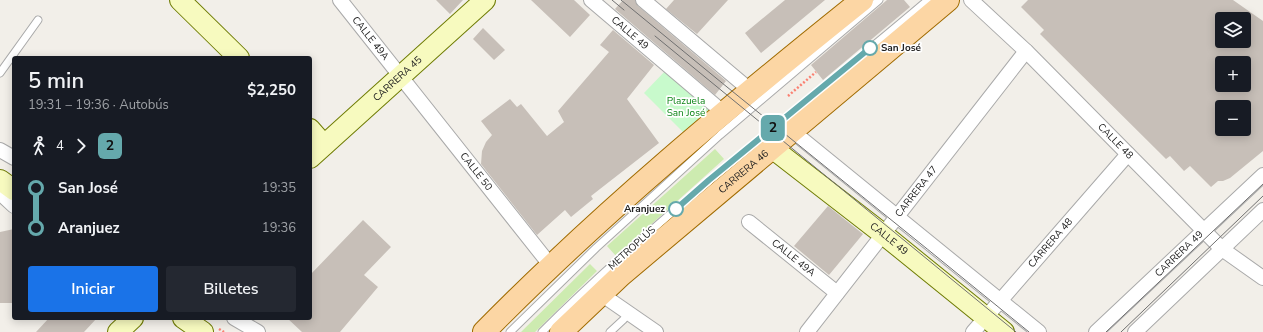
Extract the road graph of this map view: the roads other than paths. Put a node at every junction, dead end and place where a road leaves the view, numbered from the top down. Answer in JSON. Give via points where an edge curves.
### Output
{"nodes":[{"id":1,"x":180,"y":0,"type":"edge"},
{"id":2,"x":340,"y":0,"type":"edge"},
{"id":3,"x":485,"y":0,"type":"edge"},
{"id":4,"x":590,"y":0,"type":"edge"},
{"id":5,"x":643,"y":0,"type":"edge"},
{"id":6,"x":862,"y":0,"type":"edge"},
{"id":7,"x":879,"y":0,"type":"edge"},
{"id":8,"x":928,"y":0,"type":"edge"},
{"id":9,"x":948,"y":0,"type":"edge"},
{"id":10,"x":971,"y":0,"type":"edge"},
{"id":11,"x":38,"y":20,"type":"dead end"},
{"id":12,"x":1026,"y":51,"type":"junction"},
{"id":13,"x":12,"y":56,"type":"edge"},
{"id":14,"x":12,"y":56,"type":"edge"},
{"id":15,"x":237,"y":56,"type":"edge"},
{"id":16,"x":0,"y":73,"type":"edge"},
{"id":17,"x":401,"y":76,"type":"junction"},
{"id":18,"x":750,"y":90,"type":"junction"},
{"id":19,"x":724,"y":113,"type":"junction"},
{"id":20,"x":792,"y":131,"type":"junction"},
{"id":21,"x":312,"y":136,"type":"edge"},
{"id":22,"x":772,"y":148,"type":"junction"},
{"id":23,"x":0,"y":150,"type":"edge"},
{"id":24,"x":317,"y":152,"type":"edge"},
{"id":25,"x":1128,"y":154,"type":"junction"},
{"id":26,"x":12,"y":157,"type":"edge"},
{"id":27,"x":1263,"y":175,"type":"edge"},
{"id":28,"x":0,"y":180,"type":"edge"},
{"id":29,"x":12,"y":189,"type":"edge"},
{"id":30,"x":0,"y":193,"type":"edge"},
{"id":31,"x":12,"y":204,"type":"edge"},
{"id":32,"x":1263,"y":210,"type":"edge"},
{"id":33,"x":749,"y":222,"type":"dead end"},
{"id":34,"x":1204,"y":230,"type":"junction"},
{"id":35,"x":883,"y":234,"type":"junction"},
{"id":36,"x":1222,"y":249,"type":"junction"},
{"id":37,"x":551,"y":266,"type":"junction"},
{"id":38,"x":1263,"y":278,"type":"edge"},
{"id":39,"x":838,"y":293,"type":"junction"},
{"id":40,"x":601,"y":294,"type":"junction"},
{"id":41,"x":1000,"y":300,"type":"junction"},
{"id":42,"x":629,"y":313,"type":"junction"},
{"id":43,"x":986,"y":317,"type":"junction"},
{"id":44,"x":186,"y":320,"type":"edge"},
{"id":45,"x":241,"y":320,"type":"edge"},
{"id":46,"x":201,"y":332,"type":"edge"},
{"id":47,"x":258,"y":332,"type":"edge"},
{"id":48,"x":484,"y":332,"type":"edge"},
{"id":49,"x":510,"y":332,"type":"edge"},
{"id":50,"x":542,"y":332,"type":"edge"},
{"id":51,"x":561,"y":332,"type":"edge"},
{"id":52,"x":610,"y":332,"type":"edge"},
{"id":53,"x":656,"y":332,"type":"edge"},
{"id":54,"x":807,"y":332,"type":"edge"},
{"id":55,"x":973,"y":332,"type":"edge"},
{"id":56,"x":1004,"y":332,"type":"edge"},
{"id":57,"x":1039,"y":332,"type":"edge"},
{"id":58,"x":1096,"y":332,"type":"edge"},
{"id":59,"x":1135,"y":332,"type":"edge"}],
"edges":[{"from":1,"to":15,"type":"street"},
{"from":2,"to":17,"type":"street","name":"CALLE 49A"},
{"from":3,"to":17,"type":"street","name":"CARRERA 45"},
{"from":4,"to":19,"type":"street","name":"CALLE 49"},
{"from":5,"to":18,"type":"street"},
{"from":6,"to":18,"type":"main road"},
{"from":7,"to":49,"type":"lane","via":[[720,135],[590,253]]},
{"from":8,"to":50,"type":"lane","name":"METROPLÚS","via":[[709,180],[622,256]]},
{"from":9,"to":20,"type":"main road","name":"CARRERA 46"},
{"from":10,"to":12,"type":"street","name":"CALLE 48"},
{"from":11,"to":13,"type":"lane"},
{"from":12,"to":25,"type":"street","name":"CALLE 48"},
{"from":12,"to":35,"type":"street","name":"CARRERA 47"},
{"from":14,"to":16,"type":"lane"},
{"from":17,"to":24,"type":"street","name":"CARRERA 45"},
{"from":17,"to":37,"type":"street","name":"CALLE 50"},
{"from":18,"to":19,"type":"main road"},
{"from":19,"to":37,"type":"main road"},
{"from":20,"to":22,"type":"main road","name":"CARRERA 46"},
{"from":20,"to":41,"type":"street"},
{"from":21,"to":24,"type":"street"},
{"from":22,"to":35,"type":"street","name":"CALLE 49"},
{"from":22,"to":40,"type":"main road","name":"CARRERA 46"},
{"from":23,"to":26,"type":"street"},
{"from":25,"to":34,"type":"street","name":"CALLE 48"},
{"from":25,"to":41,"type":"street","name":"CARRERA 48"},
{"from":27,"to":34,"type":"street","name":"CARRERA 49"},
{"from":28,"to":29,"type":"street"},
{"from":30,"to":31,"type":"street"},
{"from":32,"to":36,"type":"street"},
{"from":33,"to":39,"type":"street","name":"CALLE 49A"},
{"from":34,"to":36,"type":"street","name":"CALLE 48"},
{"from":34,"to":58,"type":"street","name":"CARRERA 49"},
{"from":35,"to":39,"type":"street","name":"CARRERA 47"},
{"from":35,"to":43,"type":"street","name":"CALLE 49"},
{"from":36,"to":38,"type":"street","name":"CALLE 48"},
{"from":36,"to":59,"type":"street"},
{"from":37,"to":48,"type":"main road"},
{"from":39,"to":54,"type":"street","name":"CARRERA 47"},
{"from":40,"to":42,"type":"street"},
{"from":40,"to":51,"type":"main road","name":"CARRERA 46"},
{"from":41,"to":43,"type":"street","name":"CARRERA 48"},
{"from":41,"to":57,"type":"street"},
{"from":42,"to":52,"type":"lane"},
{"from":42,"to":53,"type":"street"},
{"from":43,"to":55,"type":"street","name":"CARRERA 48"},
{"from":43,"to":56,"type":"street","name":"CALLE 49"},
{"from":44,"to":46,"type":"street"},
{"from":45,"to":47,"type":"street"}]}
